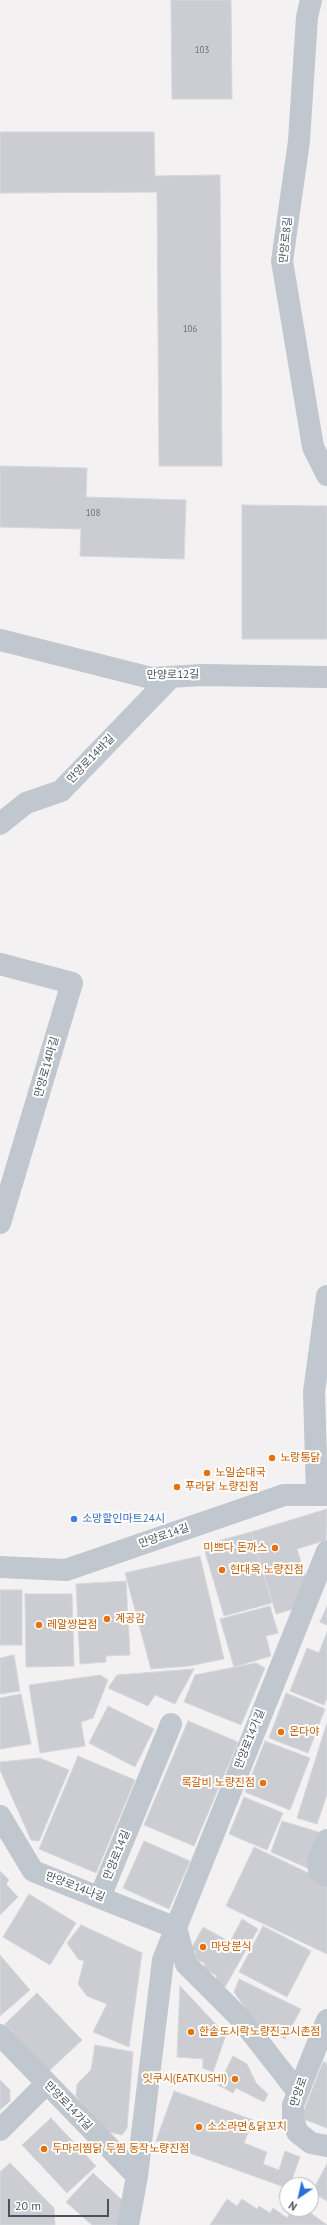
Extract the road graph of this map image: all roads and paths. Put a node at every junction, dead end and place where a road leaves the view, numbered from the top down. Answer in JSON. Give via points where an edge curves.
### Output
{"nodes":[{"id":1,"x":311,"y":0,"type":"edge"},
{"id":2,"x":327,"y":475,"type":"edge"},
{"id":3,"x":0,"y":640,"type":"edge"},
{"id":4,"x":171,"y":677,"type":"junction"},
{"id":5,"x":327,"y":677,"type":"edge"},
{"id":6,"x":0,"y":824,"type":"edge"},
{"id":7,"x":0,"y":964,"type":"edge"},
{"id":8,"x":0,"y":1223,"type":"edge"},
{"id":9,"x":327,"y":1296,"type":"edge"},
{"id":10,"x":322,"y":1495,"type":"edge"},
{"id":11,"x":327,"y":1551,"type":"edge"},
{"id":12,"x":0,"y":1567,"type":"edge"},
{"id":13,"x":171,"y":1724,"type":"dead end"},
{"id":14,"x":0,"y":1816,"type":"edge"},
{"id":15,"x":327,"y":1840,"type":"edge"},
{"id":16,"x":327,"y":1876,"type":"edge"},
{"id":17,"x":100,"y":1897,"type":"junction"},
{"id":18,"x":176,"y":1928,"type":"junction"},
{"id":19,"x":327,"y":2020,"type":"edge"},
{"id":20,"x":0,"y":2035,"type":"edge"},
{"id":21,"x":46,"y":2084,"type":"junction"},
{"id":22,"x":298,"y":2092,"type":"junction"},
{"id":23,"x":0,"y":2130,"type":"edge"},
{"id":24,"x":327,"y":2146,"type":"edge"},
{"id":25,"x":137,"y":2176,"type":"junction"},
{"id":26,"x":128,"y":2225,"type":"edge"}],
"edges":[{"from":1,"to":2,"type":"street","name":"만양로8길","via":[[307,17],[299,141],[282,261],[312,447]]},
{"from":3,"to":4,"type":"street","name":"만양로12길","via":[[151,678]]},
{"from":4,"to":5,"type":"street","name":"만양로12길"},
{"from":4,"to":6,"type":"street","name":"만양로14바길","via":[[61,791],[26,803]]},
{"from":7,"to":8,"type":"street","name":"만양로14마길","via":[[72,983]]},
{"from":9,"to":10,"type":"street","via":[[314,1392]]},
{"from":10,"to":12,"type":"street","name":"만양로14길","via":[[284,1495],[66,1570]]},
{"from":11,"to":18,"type":"street","name":"만양로14가길"},
{"from":13,"to":17,"type":"street","name":"만양로14길"},
{"from":14,"to":17,"type":"street","name":"만양로14나길","via":[[33,1871]]},
{"from":15,"to":16,"type":"street","via":[[318,1861],[319,1871]]},
{"from":17,"to":18,"type":"street","name":"만양로14나길"},
{"from":18,"to":22,"type":"street","via":[[186,1964],[240,2018]]},
{"from":18,"to":25,"type":"street","name":"만양로14가길","via":[[163,1960]]},
{"from":19,"to":22,"type":"street","name":"만양로"},
{"from":20,"to":21,"type":"street","name":"만양로14가길"},
{"from":21,"to":23,"type":"street"},
{"from":21,"to":25,"type":"street","name":"만양로14가길"},
{"from":22,"to":24,"type":"street","name":"만양로","via":[[293,2105],[297,2132],[310,2143]]},
{"from":25,"to":26,"type":"street","name":"만양로14가길"}]}
